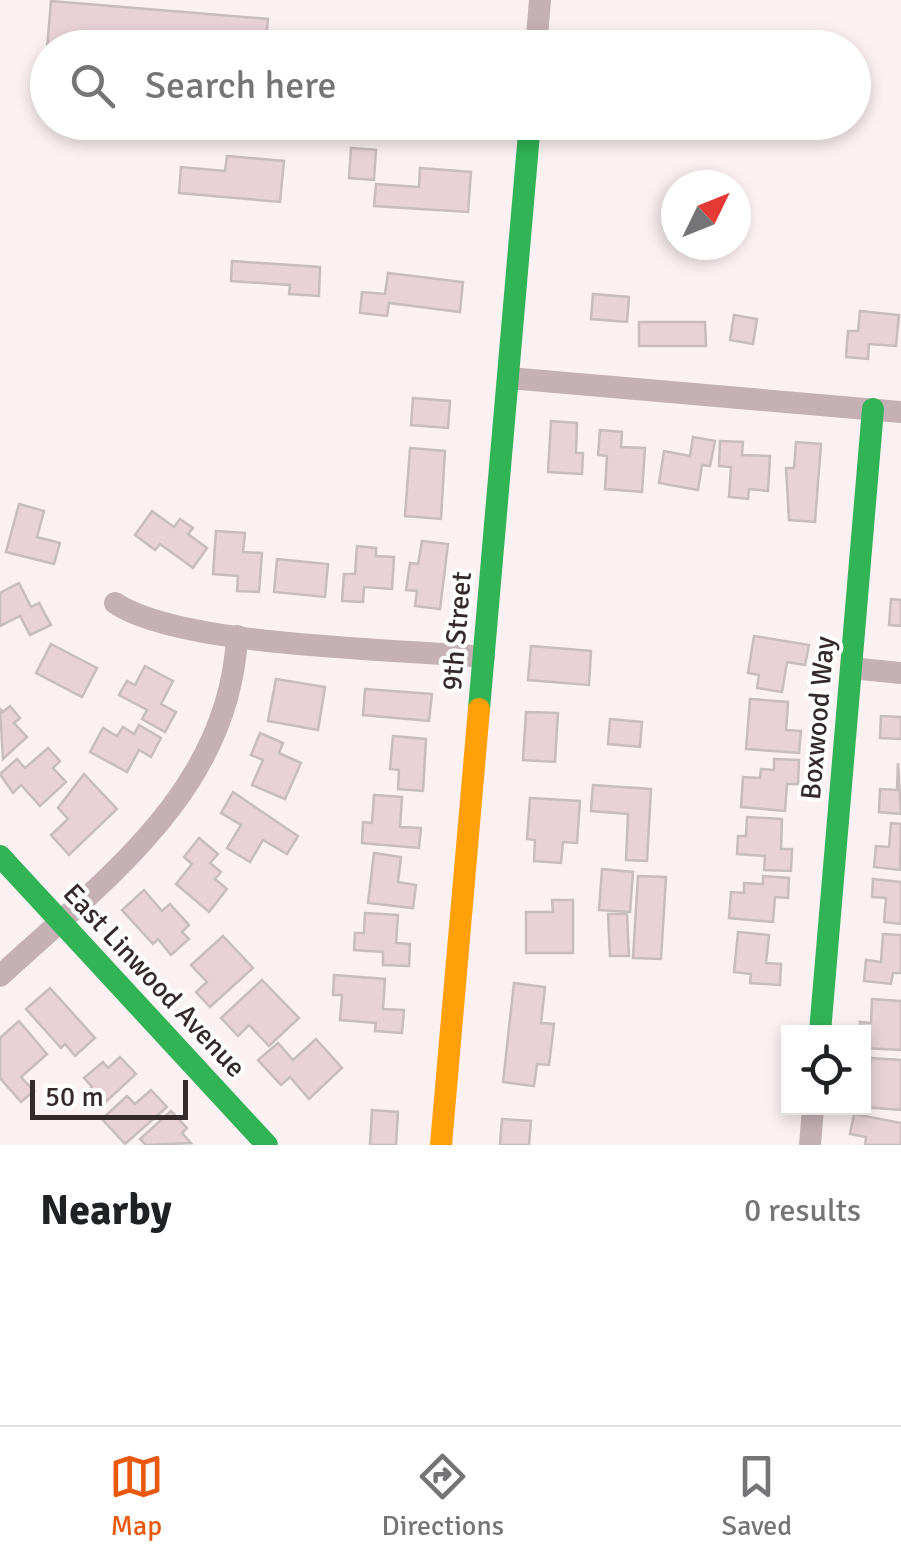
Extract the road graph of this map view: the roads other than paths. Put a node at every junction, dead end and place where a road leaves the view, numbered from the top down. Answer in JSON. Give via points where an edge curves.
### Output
{"nodes":[{"id":1,"x":540,"y":0,"type":"edge"},
{"id":2,"x":538,"y":30,"type":"edge"},
{"id":3,"x":529,"y":140,"type":"edge"},
{"id":4,"x":509,"y":378,"type":"junction"},
{"id":5,"x":873,"y":409,"type":"junction"},
{"id":6,"x":901,"y":412,"type":"edge"},
{"id":7,"x":114,"y":603,"type":"dead end"},
{"id":8,"x":237,"y":636,"type":"junction"},
{"id":9,"x":484,"y":657,"type":"junction"},
{"id":10,"x":851,"y":668,"type":"junction"},
{"id":11,"x":901,"y":673,"type":"edge"},
{"id":12,"x":0,"y":856,"type":"edge"},
{"id":13,"x":60,"y":921,"type":"junction"},
{"id":14,"x":0,"y":976,"type":"edge"},
{"id":15,"x":821,"y":1025,"type":"edge"},
{"id":16,"x":812,"y":1115,"type":"edge"},
{"id":17,"x":267,"y":1145,"type":"edge"},
{"id":18,"x":441,"y":1145,"type":"edge"},
{"id":19,"x":810,"y":1145,"type":"edge"}],
"edges":[{"from":1,"to":2,"type":"street"},
{"from":3,"to":4,"type":"street","name":"9th Street"},
{"from":4,"to":5,"type":"street"},
{"from":4,"to":9,"type":"street","name":"9th Street"},
{"from":5,"to":6,"type":"street"},
{"from":5,"to":10,"type":"street","name":"Boxwood Way"},
{"from":7,"to":8,"type":"street","via":[[150,621]]},
{"from":8,"to":9,"type":"street"},
{"from":8,"to":13,"type":"street","via":[[228,699],[186,791],[148,839]]},
{"from":9,"to":18,"type":"street","name":"9th Street"},
{"from":10,"to":11,"type":"street"},
{"from":10,"to":15,"type":"street","name":"Boxwood Way"},
{"from":12,"to":13,"type":"street","name":"East Linwood Avenue"},
{"from":13,"to":14,"type":"street"},
{"from":13,"to":17,"type":"street","name":"East Linwood Avenue"},
{"from":16,"to":19,"type":"street"}]}
